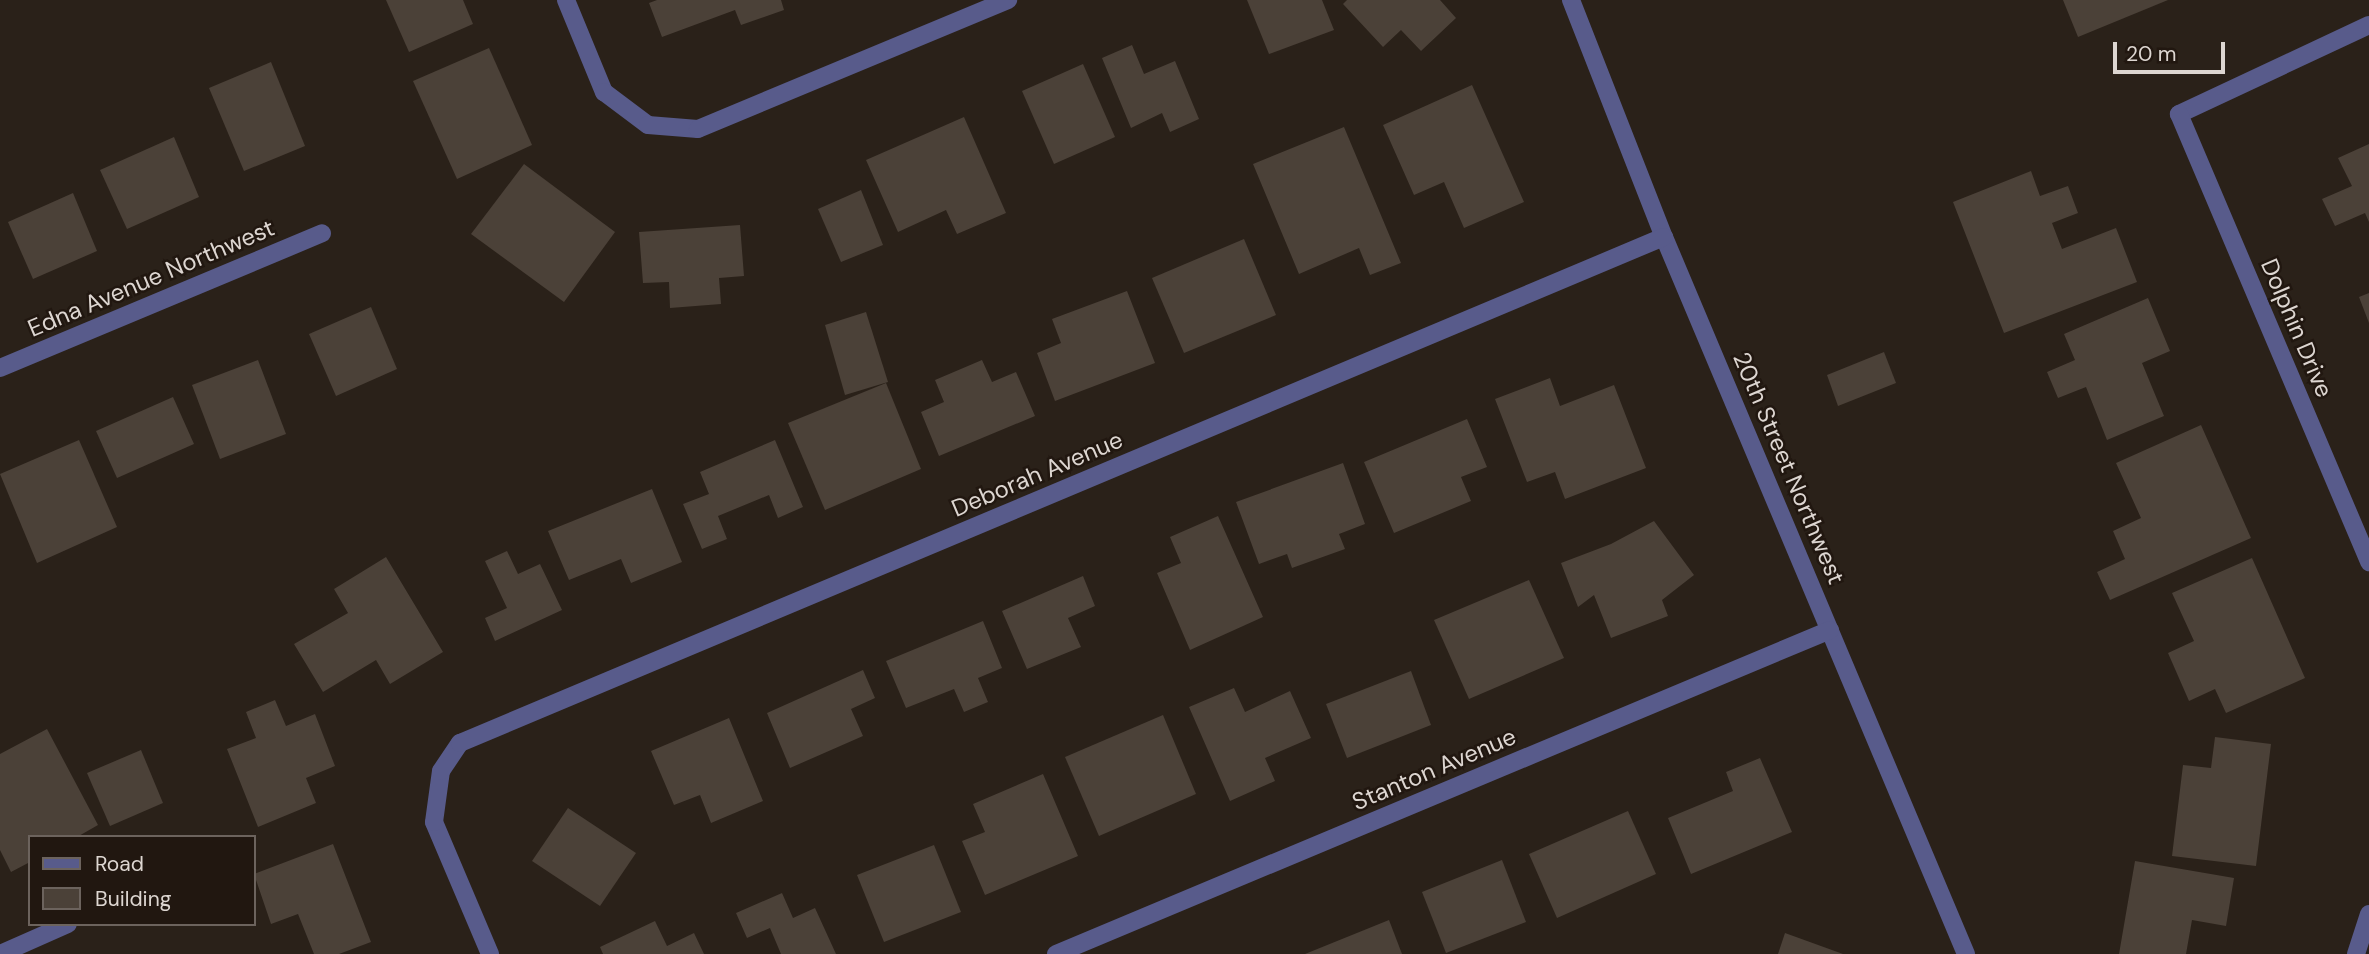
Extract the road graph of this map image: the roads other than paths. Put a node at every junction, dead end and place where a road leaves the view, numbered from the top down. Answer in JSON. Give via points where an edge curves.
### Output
{"nodes":[{"id":1,"x":566,"y":0,"type":"edge"},
{"id":2,"x":1008,"y":0,"type":"edge"},
{"id":3,"x":1571,"y":0,"type":"edge"},
{"id":4,"x":2369,"y":25,"type":"edge"},
{"id":5,"x":322,"y":233,"type":"dead end"},
{"id":6,"x":1664,"y":237,"type":"junction"},
{"id":7,"x":0,"y":368,"type":"edge"},
{"id":8,"x":2369,"y":562,"type":"edge"},
{"id":9,"x":1830,"y":630,"type":"junction"},
{"id":10,"x":2369,"y":914,"type":"edge"},
{"id":11,"x":63,"y":926,"type":"edge"},
{"id":12,"x":0,"y":954,"type":"edge"},
{"id":13,"x":490,"y":954,"type":"edge"},
{"id":14,"x":1056,"y":954,"type":"edge"},
{"id":15,"x":1966,"y":954,"type":"edge"},
{"id":16,"x":2356,"y":954,"type":"edge"}],
"edges":[{"from":1,"to":2,"type":"street","via":[[604,92],[648,125],[698,129]]},
{"from":3,"to":6,"type":"street","name":"20th Street Northwest"},
{"from":4,"to":8,"type":"street","name":"Dolphin Drive","via":[[2179,114]]},
{"from":5,"to":7,"type":"street","name":"Edna Avenue Northwest"},
{"from":6,"to":9,"type":"street","name":"20th Street Northwest"},
{"from":6,"to":13,"type":"street","name":"Deborah Avenue","via":[[460,743],[441,771],[434,822]]},
{"from":9,"to":14,"type":"street","name":"Stanton Avenue"},
{"from":9,"to":15,"type":"street","name":"20th Street Northwest"},
{"from":10,"to":16,"type":"street"},
{"from":11,"to":12,"type":"street"}]}
